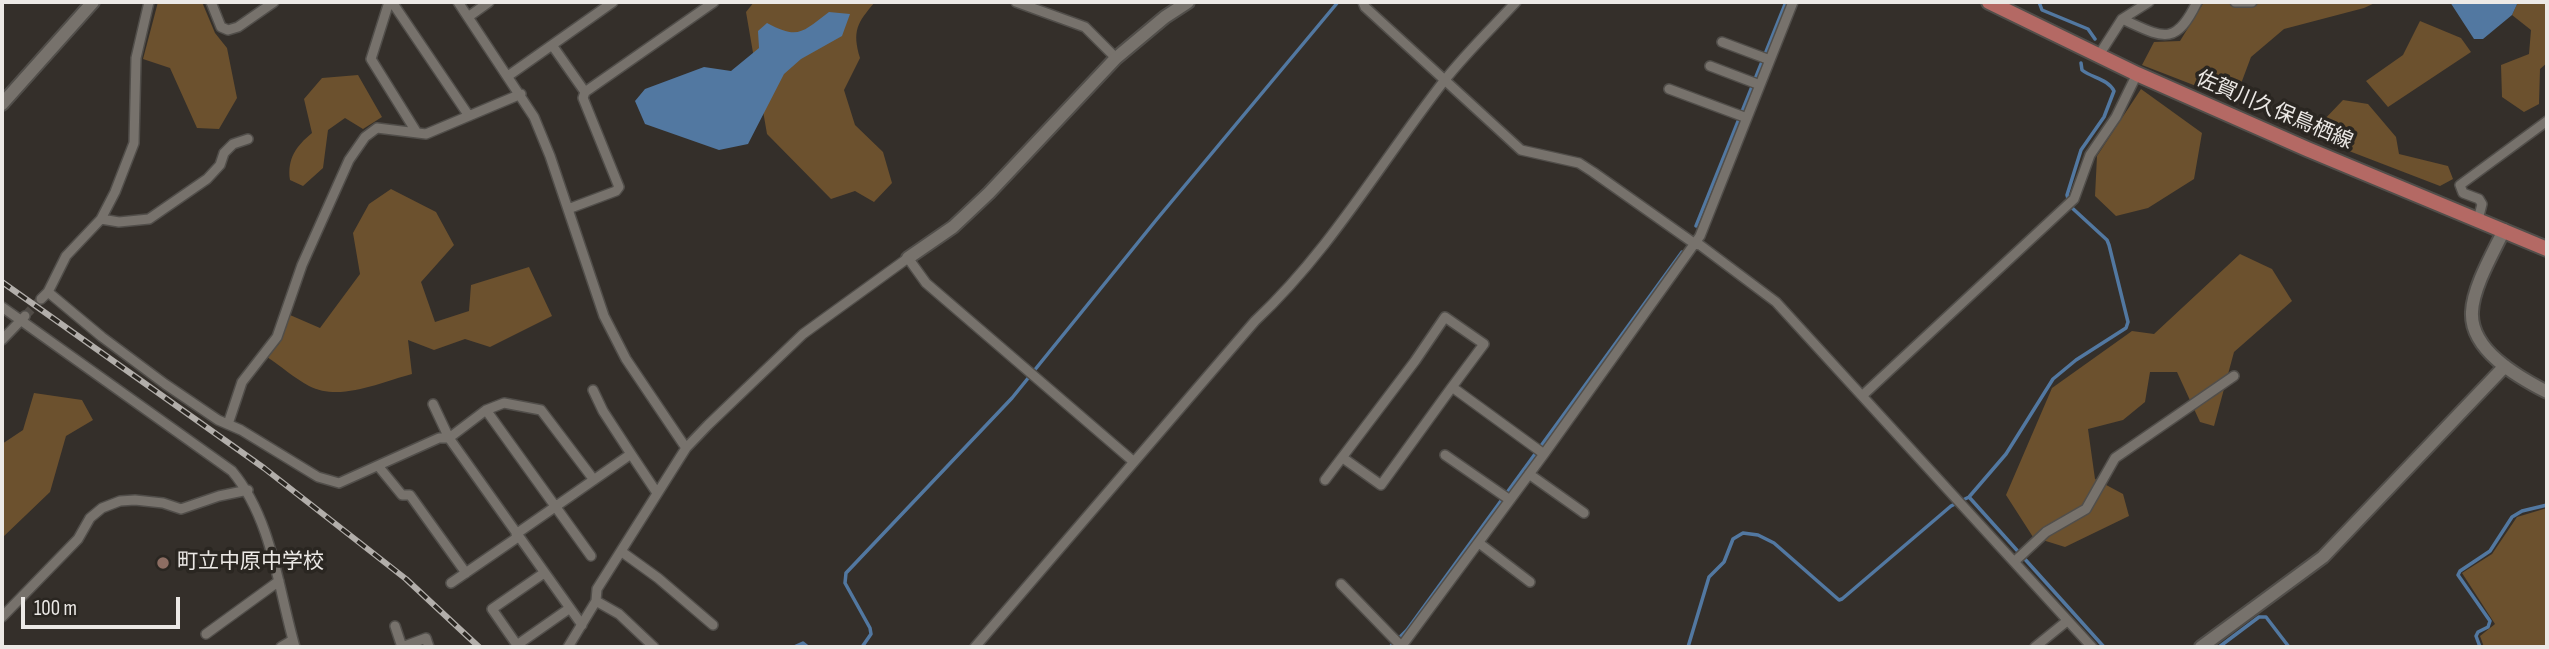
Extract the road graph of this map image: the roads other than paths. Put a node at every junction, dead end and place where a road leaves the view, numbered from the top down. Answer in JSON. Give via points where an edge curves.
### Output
{"nodes":[{"id":1,"x":93,"y":2,"type":"edge"},
{"id":2,"x":149,"y":2,"type":"edge"},
{"id":3,"x":211,"y":2,"type":"edge"},
{"id":4,"x":274,"y":2,"type":"edge"},
{"id":5,"x":391,"y":2,"type":"edge"},
{"id":6,"x":458,"y":2,"type":"edge"},
{"id":7,"x":489,"y":2,"type":"edge"},
{"id":8,"x":613,"y":2,"type":"edge"},
{"id":9,"x":714,"y":2,"type":"edge"},
{"id":10,"x":1016,"y":2,"type":"edge"},
{"id":11,"x":1188,"y":2,"type":"edge"},
{"id":12,"x":1363,"y":2,"type":"edge"},
{"id":13,"x":1516,"y":2,"type":"edge"},
{"id":14,"x":1793,"y":2,"type":"edge"},
{"id":15,"x":1989,"y":2,"type":"edge"},
{"id":16,"x":2149,"y":2,"type":"edge"},
{"id":17,"x":2197,"y":2,"type":"edge"},
{"id":18,"x":2235,"y":2,"type":"edge"},
{"id":19,"x":2252,"y":2,"type":"edge"},
{"id":20,"x":468,"y":17,"type":"junction"},
{"id":21,"x":2122,"y":19,"type":"junction"},
{"id":22,"x":1723,"y":42,"type":"dead end"},
{"id":23,"x":552,"y":45,"type":"junction"},
{"id":24,"x":2099,"y":55,"type":"junction"},
{"id":25,"x":1116,"y":58,"type":"junction"},
{"id":26,"x":1770,"y":60,"type":"junction"},
{"id":27,"x":1710,"y":66,"type":"dead end"},
{"id":28,"x":2137,"y":74,"type":"junction"},
{"id":29,"x":508,"y":76,"type":"junction"},
{"id":30,"x":1445,"y":80,"type":"junction"},
{"id":31,"x":1760,"y":85,"type":"junction"},
{"id":32,"x":1669,"y":89,"type":"dead end"},
{"id":33,"x":584,"y":92,"type":"junction"},
{"id":34,"x":521,"y":94,"type":"junction"},
{"id":35,"x":2,"y":104,"type":"edge"},
{"id":36,"x":469,"y":116,"type":"junction"},
{"id":37,"x":1747,"y":118,"type":"junction"},
{"id":38,"x":2547,"y":121,"type":"edge"},
{"id":39,"x":417,"y":133,"type":"junction"},
{"id":40,"x":248,"y":139,"type":"dead end"},
{"id":41,"x":568,"y":209,"type":"junction"},
{"id":42,"x":101,"y":219,"type":"junction"},
{"id":43,"x":2478,"y":220,"type":"junction"},
{"id":44,"x":2504,"y":230,"type":"junction"},
{"id":45,"x":1695,"y":244,"type":"junction"},
{"id":46,"x":2547,"y":249,"type":"edge"},
{"id":47,"x":908,"y":257,"type":"junction"},
{"id":48,"x":2,"y":307,"type":"edge"},
{"id":49,"x":23,"y":319,"type":"junction"},
{"id":50,"x":2,"y":340,"type":"edge"},
{"id":51,"x":2505,"y":366,"type":"junction"},
{"id":52,"x":2234,"y":376,"type":"dead end"},
{"id":53,"x":1452,"y":387,"type":"junction"},
{"id":54,"x":593,"y":390,"type":"dead end"},
{"id":55,"x":2547,"y":392,"type":"edge"},
{"id":56,"x":1863,"y":396,"type":"junction"},
{"id":57,"x":433,"y":404,"type":"dead end"},
{"id":58,"x":486,"y":410,"type":"junction"},
{"id":59,"x":228,"y":424,"type":"junction"},
{"id":60,"x":449,"y":438,"type":"junction"},
{"id":61,"x":686,"y":448,"type":"junction"},
{"id":62,"x":631,"y":454,"type":"junction"},
{"id":63,"x":1544,"y":454,"type":"junction"},
{"id":64,"x":1445,"y":455,"type":"dead end"},
{"id":65,"x":1343,"y":458,"type":"junction"},
{"id":66,"x":1134,"y":462,"type":"junction"},
{"id":67,"x":379,"y":467,"type":"junction"},
{"id":68,"x":1529,"y":474,"type":"junction"},
{"id":69,"x":594,"y":480,"type":"junction"},
{"id":70,"x":1325,"y":480,"type":"dead end"},
{"id":71,"x":248,"y":490,"type":"junction"},
{"id":72,"x":657,"y":493,"type":"junction"},
{"id":73,"x":1510,"y":500,"type":"junction"},
{"id":74,"x":555,"y":507,"type":"junction"},
{"id":75,"x":1584,"y":513,"type":"dead end"},
{"id":76,"x":517,"y":536,"type":"junction"},
{"id":77,"x":1479,"y":543,"type":"junction"},
{"id":78,"x":622,"y":552,"type":"junction"},
{"id":79,"x":591,"y":556,"type":"dead end"},
{"id":80,"x":2014,"y":562,"type":"junction"},
{"id":81,"x":466,"y":573,"type":"junction"},
{"id":82,"x":544,"y":573,"type":"junction"},
{"id":83,"x":279,"y":581,"type":"junction"},
{"id":84,"x":1530,"y":582,"type":"dead end"},
{"id":85,"x":452,"y":583,"type":"dead end"},
{"id":86,"x":1341,"y":584,"type":"dead end"},
{"id":87,"x":596,"y":601,"type":"junction"},
{"id":88,"x":570,"y":608,"type":"junction"},
{"id":89,"x":2,"y":617,"type":"edge"},
{"id":90,"x":2067,"y":621,"type":"junction"},
{"id":91,"x":582,"y":625,"type":"junction"},
{"id":92,"x":713,"y":625,"type":"dead end"},
{"id":93,"x":395,"y":626,"type":"dead end"},
{"id":94,"x":206,"y":634,"type":"dead end"},
{"id":95,"x":294,"y":644,"type":"edge"},
{"id":96,"x":650,"y":646,"type":"edge"},
{"id":97,"x":979,"y":646,"type":"edge"},
{"id":98,"x":281,"y":647,"type":"edge"},
{"id":99,"x":402,"y":647,"type":"edge"},
{"id":100,"x":429,"y":647,"type":"edge"},
{"id":101,"x":568,"y":647,"type":"edge"},
{"id":102,"x":1401,"y":647,"type":"edge"},
{"id":103,"x":2035,"y":647,"type":"edge"},
{"id":104,"x":2092,"y":647,"type":"edge"},
{"id":105,"x":2201,"y":647,"type":"edge"}],
"edges":[{"from":1,"to":35,"type":"street"},
{"from":2,"to":42,"type":"street","via":[[136,58],[134,143]]},
{"from":3,"to":4,"type":"street","via":[[221,27],[228,30]]},
{"from":5,"to":36,"type":"street"},
{"from":5,"to":39,"type":"street","via":[[371,59]]},
{"from":6,"to":20,"type":"street"},
{"from":7,"to":20,"type":"street"},
{"from":8,"to":23,"type":"street"},
{"from":9,"to":33,"type":"street"},
{"from":10,"to":25,"type":"street","via":[[1085,27]]},
{"from":11,"to":25,"type":"street"},
{"from":12,"to":30,"type":"street"},
{"from":13,"to":30,"type":"street"},
{"from":14,"to":26,"type":"street"},
{"from":15,"to":24,"type":"main road","name":"佐賀川久保鳥栖線"},
{"from":16,"to":21,"type":"street"},
{"from":17,"to":21,"type":"street","via":[[2188,22],[2172,34],[2155,34]]},
{"from":18,"to":19,"type":"street"},
{"from":20,"to":29,"type":"street"},
{"from":21,"to":24,"type":"street"},
{"from":22,"to":26,"type":"street"},
{"from":23,"to":29,"type":"street"},
{"from":23,"to":33,"type":"street"},
{"from":24,"to":28,"type":"main road","name":"佐賀川久保鳥栖線"},
{"from":25,"to":47,"type":"street","via":[[989,193],[953,227]]},
{"from":26,"to":31,"type":"street"},
{"from":27,"to":31,"type":"street"},
{"from":28,"to":43,"type":"main road","name":"佐賀川久保鳥栖線"},
{"from":28,"to":56,"type":"street","via":[[2090,155],[2074,199]]},
{"from":29,"to":34,"type":"street"},
{"from":30,"to":45,"type":"street","via":[[1521,150],[1579,163]]},
{"from":30,"to":66,"type":"street","via":[[1305,270]]},
{"from":31,"to":37,"type":"street"},
{"from":32,"to":37,"type":"street"},
{"from":33,"to":41,"type":"street","via":[[619,187]]},
{"from":34,"to":36,"type":"street"},
{"from":34,"to":41,"type":"street","via":[[542,135]]},
{"from":36,"to":39,"type":"street"},
{"from":37,"to":45,"type":"street"},
{"from":38,"to":43,"type":"street","via":[[2460,185],[2463,193],[2482,204]]},
{"from":39,"to":59,"type":"street","via":[[377,128],[348,160],[302,265],[277,337],[242,382]]},
{"from":40,"to":42,"type":"street","via":[[233,144],[207,179],[149,219]]},
{"from":41,"to":61,"type":"street","via":[[604,316],[626,359]]},
{"from":42,"to":59,"type":"street","via":[[66,256],[45,296]]},
{"from":43,"to":44,"type":"main road","name":"佐賀川久保鳥栖線"},
{"from":44,"to":46,"type":"main road","name":"佐賀川久保鳥栖線"},
{"from":44,"to":51,"type":"street","via":[[2475,294],[2472,312],[2474,330],[2483,346]]},
{"from":45,"to":56,"type":"street","via":[[1767,293]]},
{"from":45,"to":63,"type":"street"},
{"from":47,"to":61,"type":"street","via":[[803,334]]},
{"from":47,"to":66,"type":"street","via":[[926,283]]},
{"from":48,"to":49,"type":"street"},
{"from":49,"to":50,"type":"street"},
{"from":49,"to":71,"type":"street","via":[[232,471]]},
{"from":51,"to":55,"type":"street"},
{"from":51,"to":105,"type":"street","via":[[2323,556]]},
{"from":52,"to":80,"type":"street","via":[[2115,458],[2086,509],[2046,532]]},
{"from":53,"to":63,"type":"street"},
{"from":53,"to":65,"type":"street","via":[[1381,485]]},
{"from":53,"to":65,"type":"street","via":[[1483,344],[1445,317]]},
{"from":54,"to":62,"type":"street"},
{"from":56,"to":80,"type":"street"},
{"from":57,"to":60,"type":"street"},
{"from":58,"to":60,"type":"street"},
{"from":58,"to":69,"type":"street","via":[[504,403],[541,410]]},
{"from":58,"to":74,"type":"street"},
{"from":59,"to":67,"type":"street","via":[[318,478],[339,483]]},
{"from":60,"to":67,"type":"street","via":[[439,438]]},
{"from":60,"to":76,"type":"street"},
{"from":61,"to":72,"type":"street"},
{"from":62,"to":69,"type":"street"},
{"from":62,"to":72,"type":"street"},
{"from":63,"to":68,"type":"street"},
{"from":64,"to":73,"type":"street"},
{"from":65,"to":70,"type":"street"},
{"from":66,"to":97,"type":"street"},
{"from":67,"to":81,"type":"street","via":[[401,495],[410,495]]},
{"from":68,"to":73,"type":"street"},
{"from":68,"to":75,"type":"street"},
{"from":69,"to":74,"type":"street"},
{"from":71,"to":83,"type":"street"},
{"from":71,"to":89,"type":"street","via":[[181,509],[135,500],[102,508]]},
{"from":72,"to":78,"type":"street"},
{"from":73,"to":77,"type":"street"},
{"from":74,"to":76,"type":"street"},
{"from":74,"to":79,"type":"street"},
{"from":76,"to":81,"type":"street"},
{"from":76,"to":82,"type":"street"},
{"from":77,"to":84,"type":"street"},
{"from":77,"to":102,"type":"street"},
{"from":78,"to":87,"type":"street","via":[[597,589]]},
{"from":78,"to":92,"type":"street"},
{"from":80,"to":90,"type":"street"},
{"from":81,"to":85,"type":"street"},
{"from":82,"to":88,"type":"street"},
{"from":82,"to":88,"type":"street","via":[[492,609],[517,645]]},
{"from":83,"to":94,"type":"street"},
{"from":83,"to":95,"type":"street"},
{"from":86,"to":102,"type":"street"},
{"from":87,"to":91,"type":"street"},
{"from":87,"to":96,"type":"street","via":[[619,614]]},
{"from":88,"to":91,"type":"street"},
{"from":90,"to":103,"type":"street"},
{"from":90,"to":104,"type":"street"},
{"from":91,"to":101,"type":"street"},
{"from":93,"to":99,"type":"street"},
{"from":95,"to":98,"type":"street"},
{"from":99,"to":100,"type":"street","via":[[426,638]]}]}
